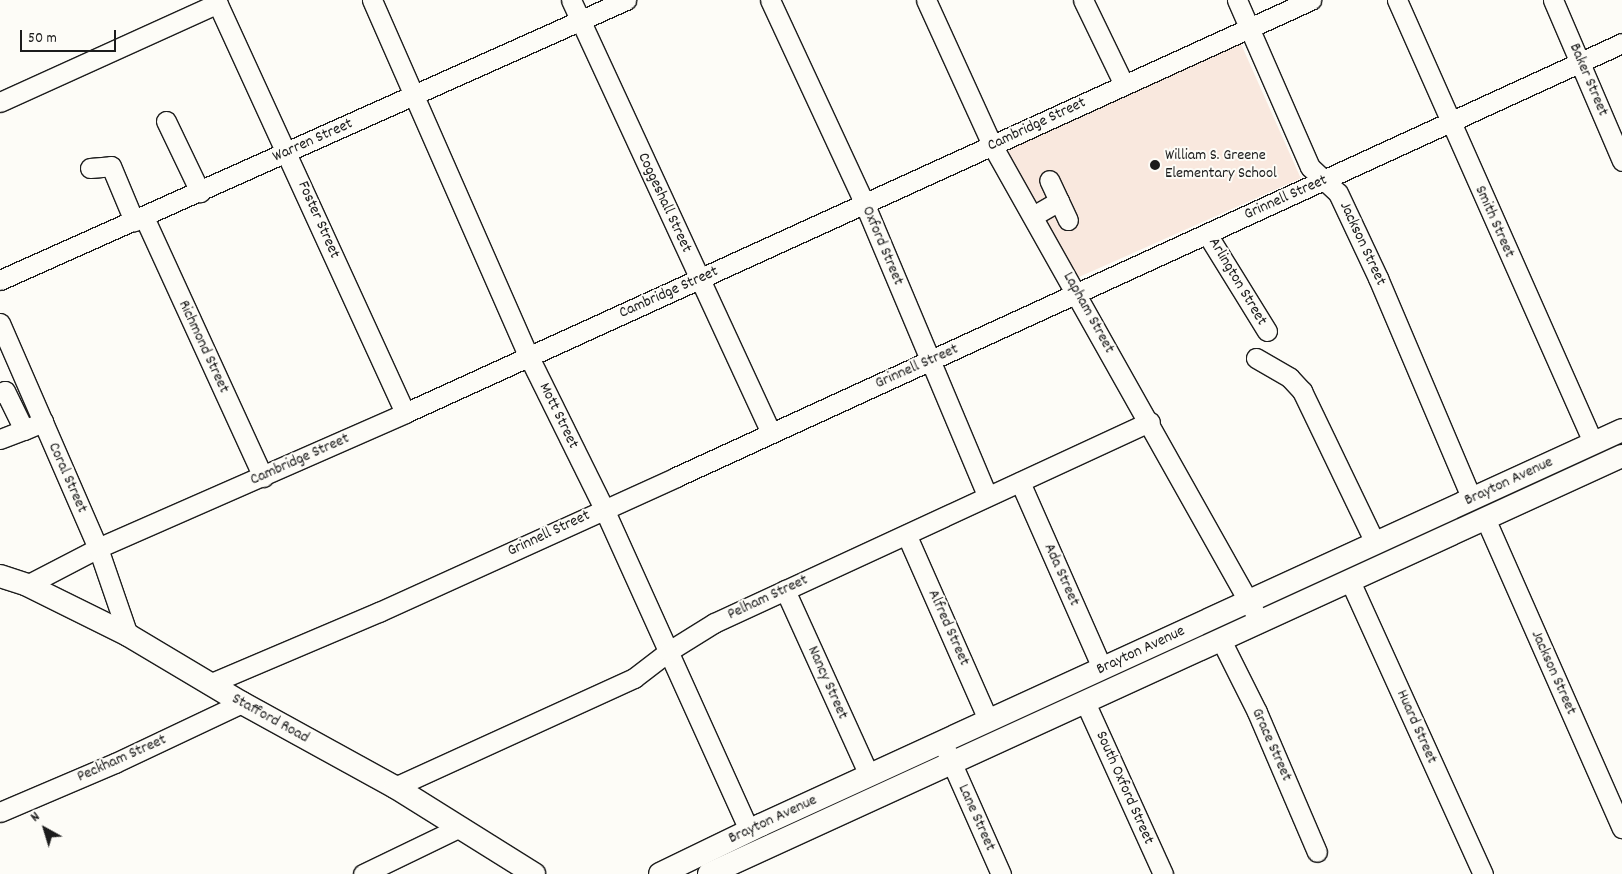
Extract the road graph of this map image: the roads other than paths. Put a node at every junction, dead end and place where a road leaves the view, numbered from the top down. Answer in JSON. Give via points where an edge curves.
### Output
{"nodes":[{"id":1,"x":372,"y":0,"type":"edge"},
{"id":2,"x":571,"y":0,"type":"edge"},
{"id":3,"x":626,"y":0,"type":"edge"},
{"id":4,"x":770,"y":0,"type":"edge"},
{"id":5,"x":926,"y":0,"type":"edge"},
{"id":6,"x":1083,"y":0,"type":"edge"},
{"id":7,"x":1237,"y":0,"type":"edge"},
{"id":8,"x":1310,"y":0,"type":"edge"},
{"id":9,"x":1397,"y":0,"type":"edge"},
{"id":10,"x":1553,"y":0,"type":"edge"},
{"id":11,"x":217,"y":2,"type":"edge"},
{"id":12,"x":581,"y":21,"type":"junction"},
{"id":13,"x":1250,"y":28,"type":"junction"},
{"id":14,"x":1622,"y":43,"type":"edge"},
{"id":15,"x":1580,"y":62,"type":"junction"},
{"id":16,"x":1124,"y":85,"type":"junction"},
{"id":17,"x":415,"y":95,"type":"junction"},
{"id":18,"x":0,"y":102,"type":"edge"},
{"id":19,"x":1450,"y":120,"type":"junction"},
{"id":20,"x":166,"y":121,"type":"dead end"},
{"id":21,"x":992,"y":146,"type":"junction"},
{"id":22,"x":287,"y":153,"type":"junction"},
{"id":23,"x":1622,"y":161,"type":"edge"},
{"id":24,"x":90,"y":168,"type":"dead end"},
{"id":25,"x":1048,"y":180,"type":"dead end"},
{"id":26,"x":1324,"y":181,"type":"junction"},
{"id":27,"x":200,"y":192,"type":"junction"},
{"id":28,"x":1059,"y":201,"type":"junction"},
{"id":29,"x":865,"y":205,"type":"junction"},
{"id":30,"x":1033,"y":216,"type":"junction"},
{"id":31,"x":139,"y":219,"type":"junction"},
{"id":32,"x":1068,"y":220,"type":"dead end"},
{"id":33,"x":1207,"y":234,"type":"junction"},
{"id":34,"x":0,"y":280,"type":"edge"},
{"id":35,"x":699,"y":280,"type":"junction"},
{"id":36,"x":1078,"y":293,"type":"junction"},
{"id":37,"x":0,"y":323,"type":"edge"},
{"id":38,"x":1267,"y":332,"type":"dead end"},
{"id":39,"x":529,"y":357,"type":"junction"},
{"id":40,"x":1256,"y":358,"type":"dead end"},
{"id":41,"x":931,"y":361,"type":"junction"},
{"id":42,"x":0,"y":393,"type":"edge"},
{"id":43,"x":405,"y":413,"type":"junction"},
{"id":44,"x":43,"y":422,"type":"junction"},
{"id":45,"x":1150,"y":422,"type":"junction"},
{"id":46,"x":24,"y":430,"type":"junction"},
{"id":47,"x":1622,"y":430,"type":"edge"},
{"id":48,"x":770,"y":432,"type":"junction"},
{"id":49,"x":0,"y":439,"type":"edge"},
{"id":50,"x":1593,"y":443,"type":"junction"},
{"id":51,"x":1622,"y":457,"type":"edge"},
{"id":52,"x":262,"y":477,"type":"junction"},
{"id":53,"x":1020,"y":482,"type":"junction"},
{"id":54,"x":987,"y":495,"type":"junction"},
{"id":55,"x":1472,"y":499,"type":"junction"},
{"id":56,"x":604,"y":509,"type":"junction"},
{"id":57,"x":1486,"y":518,"type":"junction"},
{"id":58,"x":907,"y":536,"type":"junction"},
{"id":59,"x":1375,"y":543,"type":"junction"},
{"id":60,"x":98,"y":548,"type":"junction"},
{"id":61,"x":0,"y":576,"type":"edge"},
{"id":62,"x":1350,"y":581,"type":"junction"},
{"id":63,"x":27,"y":585,"type":"junction"},
{"id":64,"x":785,"y":590,"type":"junction"},
{"id":65,"x":1249,"y":601,"type":"junction"},
{"id":66,"x":1260,"y":622,"type":"junction"},
{"id":67,"x":128,"y":635,"type":"junction"},
{"id":68,"x":1221,"y":640,"type":"junction"},
{"id":69,"x":669,"y":651,"type":"junction"},
{"id":70,"x":1102,"y":668,"type":"junction"},
{"id":71,"x":209,"y":684,"type":"junction"},
{"id":72,"x":1085,"y":702,"type":"junction"},
{"id":73,"x":242,"y":703,"type":"junction"},
{"id":74,"x":988,"y":720,"type":"junction"},
{"id":75,"x":942,"y":742,"type":"junction"},
{"id":76,"x":952,"y":763,"type":"junction"},
{"id":77,"x":869,"y":775,"type":"junction"},
{"id":78,"x":395,"y":787,"type":"junction"},
{"id":79,"x":0,"y":812,"type":"edge"},
{"id":80,"x":458,"y":828,"type":"junction"},
{"id":81,"x":1622,"y":828,"type":"edge"},
{"id":82,"x":749,"y":830,"type":"junction"},
{"id":83,"x":1317,"y":852,"type":"dead end"},
{"id":84,"x":363,"y":874,"type":"edge"},
{"id":85,"x":534,"y":874,"type":"edge"},
{"id":86,"x":660,"y":874,"type":"edge"},
{"id":87,"x":708,"y":874,"type":"edge"},
{"id":88,"x":1001,"y":874,"type":"edge"},
{"id":89,"x":1163,"y":874,"type":"edge"},
{"id":90,"x":1483,"y":874,"type":"edge"}],
"edges":[{"from":1,"to":17,"type":"street","name":"Mott Street"},
{"from":2,"to":12,"type":"street","name":"Coggeshall Street"},
{"from":3,"to":12,"type":"street","name":"Warren Street"},
{"from":4,"to":29,"type":"street","name":"Oxford Street"},
{"from":5,"to":21,"type":"street","name":"Lapham Street"},
{"from":6,"to":16,"type":"street"},
{"from":7,"to":13,"type":"street","name":"Jackson Street"},
{"from":8,"to":13,"type":"street","name":"Cambridge Street"},
{"from":9,"to":19,"type":"street","name":"Smith Street"},
{"from":10,"to":15,"type":"street","name":"Baker Street"},
{"from":11,"to":18,"type":"street"},
{"from":11,"to":22,"type":"street","name":"Foster Street"},
{"from":12,"to":17,"type":"street","name":"Warren Street"},
{"from":12,"to":35,"type":"street","name":"Coggeshall Street"},
{"from":13,"to":16,"type":"street","name":"Cambridge Street"},
{"from":13,"to":26,"type":"street","name":"Jackson Street","via":[[1310,167]]},
{"from":14,"to":15,"type":"street","name":"Grinnell Street"},
{"from":15,"to":19,"type":"street","name":"Grinnell Street"},
{"from":15,"to":23,"type":"street","name":"Baker Street"},
{"from":16,"to":21,"type":"street","name":"Cambridge Street"},
{"from":17,"to":22,"type":"street","name":"Warren Street"},
{"from":17,"to":39,"type":"street","name":"Mott Street"},
{"from":19,"to":26,"type":"street","name":"Grinnell Street"},
{"from":19,"to":50,"type":"street","name":"Smith Street"},
{"from":20,"to":27,"type":"street"},
{"from":21,"to":29,"type":"street","name":"Cambridge Street"},
{"from":21,"to":30,"type":"street","name":"Lapham Street"},
{"from":22,"to":27,"type":"street","name":"Warren Street"},
{"from":22,"to":43,"type":"street","name":"Foster Street"},
{"from":24,"to":31,"type":"street","name":"Richmond Street","via":[[111,166]]},
{"from":25,"to":28,"type":"street"},
{"from":26,"to":33,"type":"street","name":"Grinnell Street"},
{"from":26,"to":55,"type":"street","name":"Jackson Street","via":[[1338,193],[1378,278]]},
{"from":27,"to":31,"type":"street","name":"Warren Street"},
{"from":28,"to":30,"type":"street"},
{"from":28,"to":32,"type":"street"},
{"from":29,"to":35,"type":"street","name":"Cambridge Street"},
{"from":29,"to":41,"type":"street","name":"Oxford Street"},
{"from":30,"to":36,"type":"street","name":"Lapham Street"},
{"from":31,"to":34,"type":"street","name":"Warren Street"},
{"from":31,"to":52,"type":"street","name":"Richmond Street"},
{"from":33,"to":36,"type":"street","name":"Grinnell Street"},
{"from":33,"to":38,"type":"street","name":"Arlington Street"},
{"from":35,"to":39,"type":"street","name":"Cambridge Street"},
{"from":35,"to":48,"type":"street","name":"Coggeshall Street"},
{"from":36,"to":41,"type":"street","name":"Grinnell Street"},
{"from":36,"to":45,"type":"street","name":"Lapham Street"},
{"from":37,"to":44,"type":"street","name":"Coral Street"},
{"from":39,"to":43,"type":"street","name":"Cambridge Street"},
{"from":39,"to":56,"type":"street","name":"Mott Street"},
{"from":40,"to":59,"type":"street","via":[[1290,378],[1302,391]]},
{"from":41,"to":48,"type":"street","name":"Grinnell Street"},
{"from":41,"to":54,"type":"street","name":"Oxford Street"},
{"from":42,"to":46,"type":"street","via":[[5,391]]},
{"from":43,"to":52,"type":"street","name":"Cambridge Street"},
{"from":44,"to":46,"type":"street"},
{"from":44,"to":60,"type":"street","name":"Coral Street"},
{"from":45,"to":53,"type":"street","name":"Pelham Street"},
{"from":45,"to":65,"type":"street","name":"Lapham Street"},
{"from":46,"to":49,"type":"street"},
{"from":47,"to":50,"type":"main road","name":"Brayton Avenue"},
{"from":48,"to":56,"type":"street","name":"Grinnell Street"},
{"from":50,"to":55,"type":"main road","name":"Brayton Avenue"},
{"from":51,"to":57,"type":"main road","name":"Brayton Avenue"},
{"from":52,"to":60,"type":"street","name":"Cambridge Street"},
{"from":53,"to":54,"type":"street","name":"Pelham Street"},
{"from":53,"to":70,"type":"street","name":"Ada Street"},
{"from":54,"to":58,"type":"street","name":"Pelham Street"},
{"from":55,"to":59,"type":"main road","name":"Brayton Avenue"},
{"from":56,"to":69,"type":"street","name":"Mott Street"},
{"from":56,"to":71,"type":"street","name":"Grinnell Street","via":[[379,612]]},
{"from":57,"to":62,"type":"main road","name":"Brayton Avenue"},
{"from":57,"to":81,"type":"street","name":"Jackson Street"},
{"from":58,"to":64,"type":"street","name":"Pelham Street"},
{"from":58,"to":74,"type":"street","name":"Alfred Street"},
{"from":59,"to":65,"type":"main road","name":"Brayton Avenue"},
{"from":60,"to":63,"type":"street","name":"Cambridge Street"},
{"from":60,"to":67,"type":"street","name":"Coral Street"},
{"from":61,"to":63,"type":"main road","name":"Stafford Road"},
{"from":62,"to":66,"type":"main road","name":"Brayton Avenue"},
{"from":62,"to":90,"type":"street","name":"Huard Street"},
{"from":63,"to":67,"type":"main road","name":"Stafford Road"},
{"from":64,"to":69,"type":"street","name":"Pelham Street","via":[[714,624]]},
{"from":64,"to":77,"type":"street","name":"Nancy Street"},
{"from":65,"to":66,"type":"street","name":"Lapham Street"},
{"from":65,"to":70,"type":"main road","name":"Brayton Avenue"},
{"from":66,"to":68,"type":"main road","name":"Brayton Avenue"},
{"from":67,"to":71,"type":"main road","name":"Stafford Road"},
{"from":68,"to":72,"type":"main road","name":"Brayton Avenue"},
{"from":68,"to":83,"type":"street","name":"Grace Street","via":[[1257,712]]},
{"from":69,"to":78,"type":"street","name":"Pelham Street","via":[[634,678]]},
{"from":69,"to":82,"type":"street","name":"Mott Street"},
{"from":70,"to":74,"type":"main road","name":"Brayton Avenue"},
{"from":71,"to":73,"type":"main road","name":"Stafford Road"},
{"from":72,"to":76,"type":"main road","name":"Brayton Avenue"},
{"from":72,"to":89,"type":"street","name":"South Oxford Street"},
{"from":73,"to":78,"type":"main road","name":"Stafford Road"},
{"from":73,"to":79,"type":"street","name":"Peckham Street","via":[[115,763]]},
{"from":74,"to":75,"type":"main road","name":"Brayton Avenue"},
{"from":75,"to":76,"type":"street","name":"Lane Street"},
{"from":75,"to":77,"type":"main road","name":"Brayton Avenue"},
{"from":76,"to":87,"type":"main road","name":"Brayton Avenue"},
{"from":76,"to":88,"type":"street","name":"Lane Street"},
{"from":77,"to":82,"type":"main road","name":"Brayton Avenue"},
{"from":78,"to":80,"type":"main road","name":"Stafford Road"},
{"from":80,"to":84,"type":"street"},
{"from":80,"to":85,"type":"main road","name":"Stafford Road"},
{"from":82,"to":86,"type":"main road","name":"Brayton Avenue"}]}
